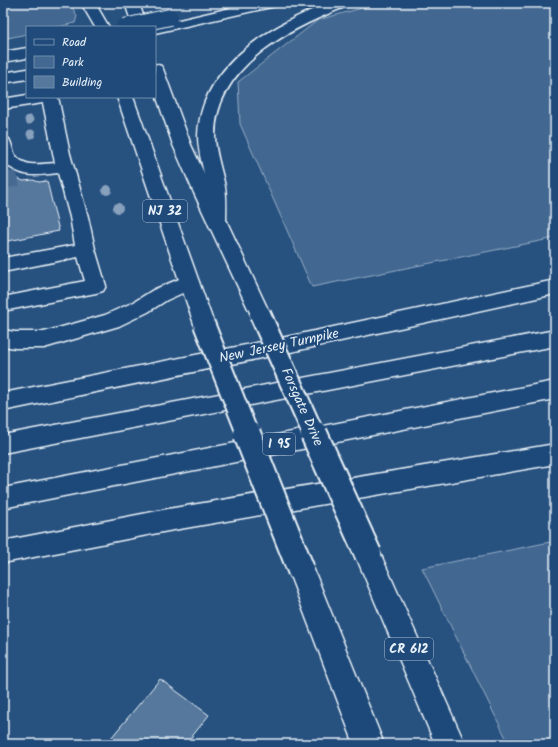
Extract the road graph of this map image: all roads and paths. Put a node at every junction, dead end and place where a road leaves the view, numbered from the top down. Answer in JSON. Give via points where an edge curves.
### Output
{"nodes":[{"id":1,"x":88,"y":3,"type":"edge"},
{"id":2,"x":95,"y":3,"type":"edge"},
{"id":3,"x":132,"y":3,"type":"edge"},
{"id":4,"x":239,"y":3,"type":"edge"},
{"id":5,"x":271,"y":3,"type":"edge"},
{"id":6,"x":342,"y":3,"type":"edge"},
{"id":7,"x":172,"y":21,"type":"junction"},
{"id":8,"x":102,"y":26,"type":"edge"},
{"id":9,"x":132,"y":26,"type":"edge"},
{"id":10,"x":140,"y":26,"type":"edge"},
{"id":11,"x":156,"y":29,"type":"edge"},
{"id":12,"x":26,"y":46,"type":"edge"},
{"id":13,"x":3,"y":50,"type":"edge"},
{"id":14,"x":26,"y":53,"type":"edge"},
{"id":15,"x":3,"y":57,"type":"edge"},
{"id":16,"x":156,"y":72,"type":"edge"},
{"id":17,"x":26,"y":74,"type":"edge"},
{"id":18,"x":3,"y":78,"type":"edge"},
{"id":19,"x":42,"y":98,"type":"edge"},
{"id":20,"x":48,"y":98,"type":"edge"},
{"id":21,"x":125,"y":98,"type":"edge"},
{"id":22,"x":3,"y":104,"type":"edge"},
{"id":23,"x":4,"y":148,"type":"edge"},
{"id":24,"x":65,"y":166,"type":"junction"},
{"id":25,"x":217,"y":223,"type":"junction"},
{"id":26,"x":85,"y":249,"type":"junction"},
{"id":27,"x":3,"y":265,"type":"edge"},
{"id":28,"x":189,"y":282,"type":"junction"},
{"id":29,"x":555,"y":282,"type":"edge"},
{"id":30,"x":555,"y":287,"type":"edge"},
{"id":31,"x":3,"y":304,"type":"edge"},
{"id":32,"x":3,"y":338,"type":"edge"},
{"id":33,"x":555,"y":338,"type":"edge"},
{"id":34,"x":286,"y":345,"type":"junction"},
{"id":35,"x":555,"y":390,"type":"edge"},
{"id":36,"x":3,"y":402,"type":"edge"},
{"id":37,"x":3,"y":444,"type":"edge"},
{"id":38,"x":555,"y":454,"type":"edge"},
{"id":39,"x":3,"y":498,"type":"edge"},
{"id":40,"x":3,"y":552,"type":"edge"},
{"id":41,"x":368,"y":554,"type":"joint"},
{"id":42,"x":369,"y":744,"type":"edge"},
{"id":43,"x":450,"y":744,"type":"edge"}],
"edges":[{"from":1,"to":8,"type":"main road"},
{"from":2,"to":8,"type":"main road"},
{"from":3,"to":10,"type":"main road"},
{"from":4,"to":7,"type":"main road"},
{"from":5,"to":7,"type":"main road"},
{"from":6,"to":25,"type":"main road","via":[[297,23],[268,40],[242,60],[224,83],[212,107],[207,130],[209,160],[216,190]]},
{"from":7,"to":9,"type":"main road","bridge":true},
{"from":7,"to":11,"type":"main road"},
{"from":12,"to":13,"type":"main road"},
{"from":14,"to":15,"type":"main road"},
{"from":16,"to":25,"type":"main road","name":"Forsgate Drive","number":"NJ 32","via":[[182,145]]},
{"from":17,"to":18,"type":"main road"},
{"from":19,"to":22,"type":"main road"},
{"from":20,"to":24,"type":"main road"},
{"from":21,"to":28,"type":"main road","number":"NJ 32"},
{"from":23,"to":24,"type":"main road","via":[[6,156],[24,174]]},
{"from":24,"to":26,"type":"main road"},
{"from":25,"to":41,"type":"main road","name":"Forsgate Drive","number":"NJ 32","bridge":true},
{"from":26,"to":27,"type":"main road"},
{"from":26,"to":31,"type":"main road","via":[[96,286]]},
{"from":28,"to":32,"type":"main road","via":[[112,321],[44,340]]},
{"from":28,"to":42,"type":"main road","number":"NJ 32","bridge":true},
{"from":29,"to":34,"type":"main road"},
{"from":30,"to":34,"type":"main road","name":"New Jersey Turnpike"},
{"from":33,"to":37,"type":"main road"},
{"from":34,"to":36,"type":"main road","name":"New Jersey Turnpike"},
{"from":35,"to":39,"type":"main road","number":"I 95"},
{"from":38,"to":40,"type":"main road","via":[[176,519]]},
{"from":41,"to":43,"type":"main road","name":"Forsgate Drive","number":"CR 612"}]}
